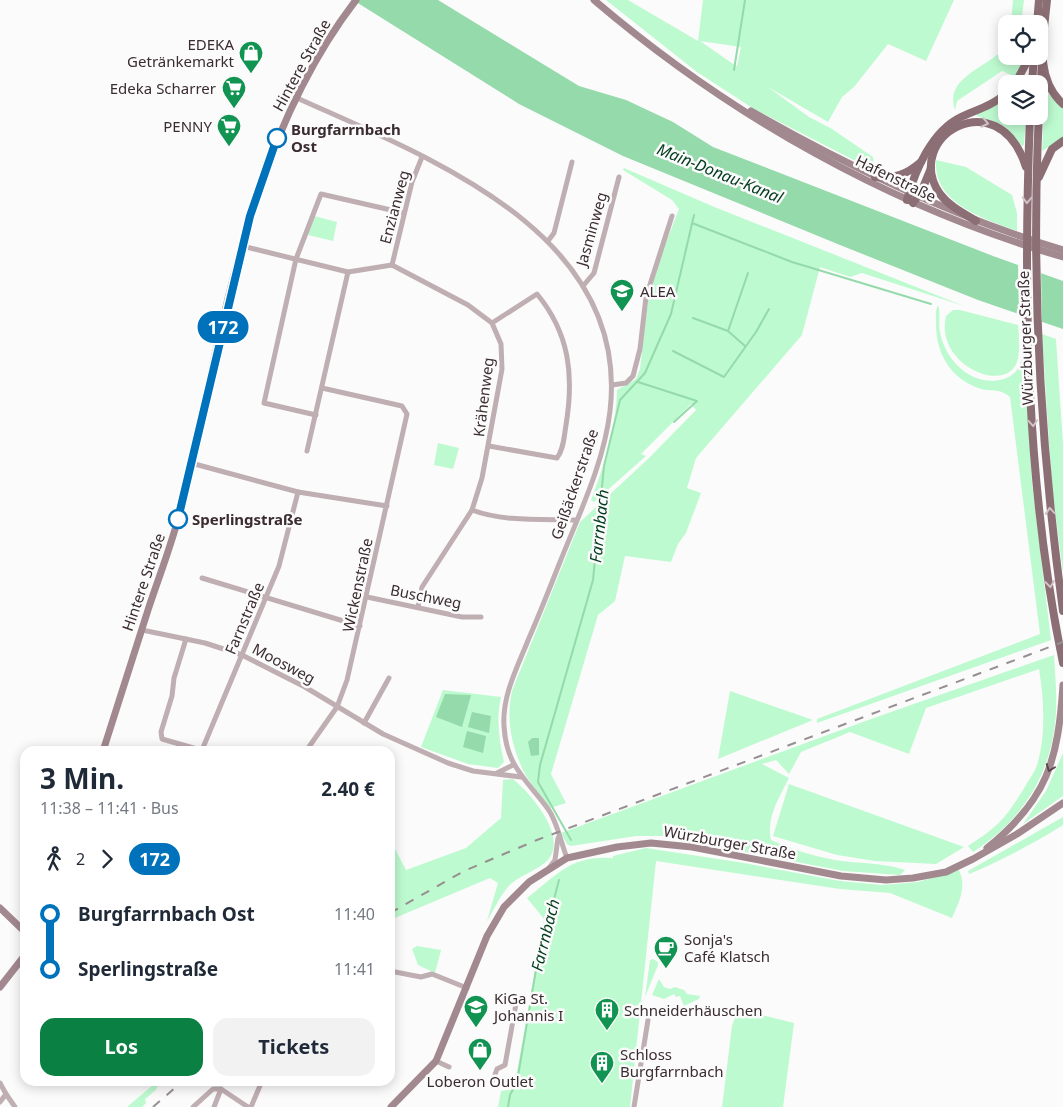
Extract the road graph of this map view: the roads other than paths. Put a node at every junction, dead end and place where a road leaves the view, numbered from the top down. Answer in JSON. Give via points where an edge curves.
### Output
{"nodes":[{"id":1,"x":356,"y":0,"type":"edge"},
{"id":2,"x":594,"y":0,"type":"edge"},
{"id":3,"x":1039,"y":0,"type":"edge"},
{"id":4,"x":1047,"y":0,"type":"edge"},
{"id":5,"x":1037,"y":15,"type":"edge"},
{"id":6,"x":1046,"y":15,"type":"edge"},
{"id":7,"x":1042,"y":65,"type":"edge"},
{"id":8,"x":1043,"y":65,"type":"edge"},
{"id":9,"x":998,"y":97,"type":"edge"},
{"id":10,"x":296,"y":98,"type":"junction"},
{"id":11,"x":728,"y":100,"type":"junction"},
{"id":12,"x":1063,"y":104,"type":"edge"},
{"id":13,"x":1030,"y":125,"type":"edge"},
{"id":14,"x":1063,"y":141,"type":"edge"},
{"id":15,"x":422,"y":156,"type":"junction"},
{"id":16,"x":924,"y":159,"type":"junction"},
{"id":17,"x":572,"y":162,"type":"dead end"},
{"id":18,"x":931,"y":166,"type":"junction"},
{"id":19,"x":1027,"y":172,"type":"junction"},
{"id":20,"x":619,"y":177,"type":"dead end"},
{"id":21,"x":875,"y":177,"type":"junction"},
{"id":22,"x":1036,"y":183,"type":"junction"},
{"id":23,"x":912,"y":198,"type":"junction"},
{"id":24,"x":404,"y":213,"type":"junction"},
{"id":25,"x":672,"y":216,"type":"dead end"},
{"id":26,"x":976,"y":221,"type":"junction"},
{"id":27,"x":548,"y":241,"type":"junction"},
{"id":28,"x":242,"y":246,"type":"junction"},
{"id":29,"x":1063,"y":250,"type":"edge"},
{"id":30,"x":1063,"y":258,"type":"edge"},
{"id":31,"x":296,"y":259,"type":"junction"},
{"id":32,"x":392,"y":265,"type":"junction"},
{"id":33,"x":348,"y":272,"type":"junction"},
{"id":34,"x":583,"y":286,"type":"junction"},
{"id":35,"x":492,"y":323,"type":"junction"},
{"id":36,"x":612,"y":385,"type":"junction"},
{"id":37,"x":322,"y":388,"type":"junction"},
{"id":38,"x":316,"y":416,"type":"junction"},
{"id":39,"x":489,"y":446,"type":"junction"},
{"id":40,"x":307,"y":451,"type":"dead end"},
{"id":41,"x":191,"y":463,"type":"junction"},
{"id":42,"x":298,"y":492,"type":"junction"},
{"id":43,"x":387,"y":506,"type":"junction"},
{"id":44,"x":472,"y":510,"type":"junction"},
{"id":45,"x":577,"y":520,"type":"junction"},
{"id":46,"x":202,"y":578,"type":"dead end"},
{"id":47,"x":367,"y":597,"type":"junction"},
{"id":48,"x":266,"y":598,"type":"junction"},
{"id":49,"x":418,"y":607,"type":"junction"},
{"id":50,"x":1063,"y":611,"type":"edge"},
{"id":51,"x":481,"y":617,"type":"dead end"},
{"id":52,"x":360,"y":626,"type":"junction"},
{"id":53,"x":142,"y":630,"type":"junction"},
{"id":54,"x":186,"y":639,"type":"junction"},
{"id":55,"x":242,"y":655,"type":"junction"},
{"id":56,"x":1063,"y":663,"type":"edge"},
{"id":57,"x":389,"y":678,"type":"dead end"},
{"id":58,"x":1063,"y":685,"type":"edge"},
{"id":59,"x":336,"y":707,"type":"junction"},
{"id":60,"x":364,"y":723,"type":"junction"},
{"id":61,"x":105,"y":746,"type":"edge"},
{"id":62,"x":186,"y":746,"type":"edge"},
{"id":63,"x":206,"y":746,"type":"edge"},
{"id":64,"x":309,"y":746,"type":"edge"},
{"id":65,"x":513,"y":765,"type":"junction"},
{"id":66,"x":497,"y":773,"type":"junction"},
{"id":67,"x":521,"y":777,"type":"junction"},
{"id":68,"x":1063,"y":803,"type":"edge"},
{"id":69,"x":559,"y":835,"type":"junction"},
{"id":70,"x":567,"y":858,"type":"junction"},
{"id":71,"x":974,"y":859,"type":"junction"},
{"id":72,"x":549,"y":868,"type":"junction"},
{"id":73,"x":0,"y":908,"type":"edge"},
{"id":74,"x":20,"y":927,"type":"edge"},
{"id":75,"x":20,"y":961,"type":"edge"},
{"id":76,"x":395,"y":972,"type":"edge"},
{"id":77,"x":0,"y":987,"type":"edge"},
{"id":78,"x":467,"y":988,"type":"junction"},
{"id":79,"x":517,"y":998,"type":"dead end"},
{"id":80,"x":648,"y":1020,"type":"dead end"},
{"id":81,"x":436,"y":1061,"type":"junction"},
{"id":82,"x":449,"y":1067,"type":"dead end"},
{"id":83,"x":493,"y":1080,"type":"dead end"},
{"id":84,"x":0,"y":1082,"type":"edge"},
{"id":85,"x":260,"y":1086,"type":"edge"},
{"id":86,"x":219,"y":1088,"type":"junction"},
{"id":87,"x":6,"y":1094,"type":"junction"},
{"id":88,"x":0,"y":1102,"type":"edge"},
{"id":89,"x":15,"y":1107,"type":"edge"},
{"id":90,"x":193,"y":1107,"type":"edge"},
{"id":91,"x":214,"y":1107,"type":"edge"},
{"id":92,"x":250,"y":1107,"type":"edge"},
{"id":93,"x":391,"y":1107,"type":"edge"},
{"id":94,"x":634,"y":1107,"type":"edge"}],
"edges":[{"from":1,"to":10,"type":"street","name":"Hintere Straße"},
{"from":2,"to":11,"type":"street","name":"Hafenstraße"},
{"from":3,"to":5,"type":"main road"},
{"from":4,"to":6,"type":"main road","name":"Würzburger Straße"},
{"from":7,"to":22,"type":"main road","name":"Würzburger Straße"},
{"from":8,"to":12,"type":"main road","via":[[1050,87]]},
{"from":9,"to":16,"type":"main road","via":[[951,122]]},
{"from":10,"to":15,"type":"street","name":"Geißäckerstraße","via":[[365,127]]},
{"from":10,"to":28,"type":"street","name":"Hintere Straße","via":[[259,187]]},
{"from":11,"to":21,"type":"street","name":"Hafenstraße"},
{"from":11,"to":23,"type":"street","name":"Hafenstraße","via":[[800,146]]},
{"from":13,"to":19,"type":"main road","name":"Würzburger Straße"},
{"from":14,"to":22,"type":"main road","via":[[1049,154]]},
{"from":15,"to":24,"type":"street","name":"Enzianweg"},
{"from":15,"to":27,"type":"street","name":"Geißäckerstraße","via":[[492,196]]},
{"from":16,"to":21,"type":"main road","via":[[898,176]]},
{"from":16,"to":23,"type":"main road"},
{"from":17,"to":27,"type":"street","via":[[554,233]]},
{"from":18,"to":19,"type":"main road","one_way":true,"via":[[932,156],[943,136],[958,125],[977,121],[1000,128],[1012,137],[1021,150]]},
{"from":18,"to":23,"type":"main road"},
{"from":18,"to":26,"type":"main road","via":[[940,194],[955,209]]},
{"from":19,"to":56,"type":"main road","name":"Würzburger Straße","one_way":true,"via":[[1028,339],[1041,513]]},
{"from":20,"to":34,"type":"street","name":"Jasminweg","via":[[594,273]]},
{"from":21,"to":23,"type":"street","name":"Hafenstraße"},
{"from":50,"to":22,"type":"main road","name":"Würzburger Straße","one_way":true,"via":[[1050,513],[1037,343]]},
{"from":23,"to":26,"type":"street","name":"Hafenstraße"},
{"from":23,"to":30,"type":"street","name":"Hafenstraße","via":[[972,227]]},
{"from":24,"to":31,"type":"street","via":[[321,194]]},
{"from":24,"to":32,"type":"street","name":"Enzianweg"},
{"from":25,"to":36,"type":"street","via":[[646,297],[640,349],[633,376],[626,383]]},
{"from":26,"to":29,"type":"street","name":"Hafenstraße"},
{"from":27,"to":34,"type":"street","name":"Geißäckerstraße"},
{"from":28,"to":31,"type":"street"},
{"from":28,"to":41,"type":"street","name":"Hintere Straße"},
{"from":31,"to":33,"type":"street"},
{"from":31,"to":38,"type":"street","via":[[264,403]]},
{"from":32,"to":33,"type":"street"},
{"from":32,"to":35,"type":"street","via":[[468,305]]},
{"from":33,"to":37,"type":"street"},
{"from":34,"to":36,"type":"street","name":"Geißäckerstraße","via":[[602,326]]},
{"from":35,"to":39,"type":"street","name":"Krähenweg","via":[[501,344],[502,364]]},
{"from":35,"to":39,"type":"street","via":[[537,294],[559,330],[568,355],[571,378],[561,451],[556,458]]},
{"from":36,"to":45,"type":"street","name":"Geißäckerstraße","via":[[604,440]]},
{"from":37,"to":38,"type":"street"},
{"from":37,"to":43,"type":"street","name":"Wickenstraße","via":[[402,406],[408,414]]},
{"from":38,"to":40,"type":"street"},
{"from":39,"to":44,"type":"street","name":"Krähenweg"},
{"from":41,"to":42,"type":"street"},
{"from":41,"to":53,"type":"street","name":"Hintere Straße","via":[[176,527]]},
{"from":42,"to":43,"type":"street"},
{"from":42,"to":48,"type":"street","name":"Farnstraße","via":[[288,536]]},
{"from":43,"to":47,"type":"street","name":"Wickenstraße"},
{"from":44,"to":45,"type":"street","via":[[504,517]]},
{"from":44,"to":49,"type":"street","name":"Krähenweg","via":[[422,587]]},
{"from":45,"to":65,"type":"street","name":"Geißäckerstraße","via":[[507,694],[504,724]]},
{"from":46,"to":48,"type":"street"},
{"from":47,"to":49,"type":"street","name":"Buschweg"},
{"from":47,"to":52,"type":"street","name":"Wickenstraße"},
{"from":48,"to":52,"type":"street"},
{"from":48,"to":55,"type":"street","name":"Farnstraße"},
{"from":49,"to":51,"type":"street","name":"Buschweg","via":[[462,617]]},
{"from":52,"to":59,"type":"street","name":"Wickenstraße","via":[[347,680]]},
{"from":53,"to":54,"type":"street","name":"Moosweg"},
{"from":53,"to":61,"type":"street","name":"Hintere Straße"},
{"from":54,"to":55,"type":"street","name":"Moosweg"},
{"from":54,"to":62,"type":"street","via":[[161,732],[162,739]]},
{"from":55,"to":59,"type":"street","name":"Moosweg","via":[[282,674]]},
{"from":55,"to":63,"type":"street","name":"Farnstraße"},
{"from":57,"to":60,"type":"street"},
{"from":58,"to":71,"type":"street","one_way":true,"via":[[1054,758],[1038,795],[1002,836]]},
{"from":59,"to":60,"type":"street","name":"Moosweg"},
{"from":59,"to":64,"type":"street","name":"Wickenstraße"},
{"from":60,"to":66,"type":"street","name":"Moosweg","via":[[400,743],[448,763],[472,771]]},
{"from":65,"to":66,"type":"street"},
{"from":65,"to":67,"type":"street","name":"Geißäckerstraße"},
{"from":66,"to":67,"type":"street","name":"Moosweg"},
{"from":67,"to":69,"type":"street","name":"Geißäckerstraße","via":[[550,811]]},
{"from":68,"to":71,"type":"street","name":"Würzburger Straße"},
{"from":69,"to":70,"type":"street","name":"Geißäckerstraße"},
{"from":69,"to":72,"type":"street","name":"Geißäckerstraße","via":[[555,860]]},
{"from":70,"to":71,"type":"street","name":"Würzburger Straße","via":[[651,843],[841,876],[886,880],[946,872]]},
{"from":70,"to":72,"type":"street","name":"Würzburger Straße"},
{"from":72,"to":78,"type":"street","name":"Würzburger Straße","via":[[516,894],[495,920]]},
{"from":73,"to":74,"type":"street"},
{"from":75,"to":77,"type":"street"},
{"from":76,"to":78,"type":"street","via":[[421,977],[432,974]]},
{"from":78,"to":81,"type":"street","name":"Würzburger Straße"},
{"from":79,"to":83,"type":"street","via":[[505,1065],[497,1069]]},
{"from":80,"to":94,"type":"street"},
{"from":81,"to":82,"type":"street"},
{"from":81,"to":93,"type":"street","name":"Würzburger Straße"},
{"from":84,"to":87,"type":"street"},
{"from":85,"to":92,"type":"street"},
{"from":86,"to":90,"type":"street","via":[[213,1089]]},
{"from":86,"to":91,"type":"street"},
{"from":86,"to":92,"type":"street"},
{"from":87,"to":88,"type":"street"},
{"from":87,"to":89,"type":"street"}]}
